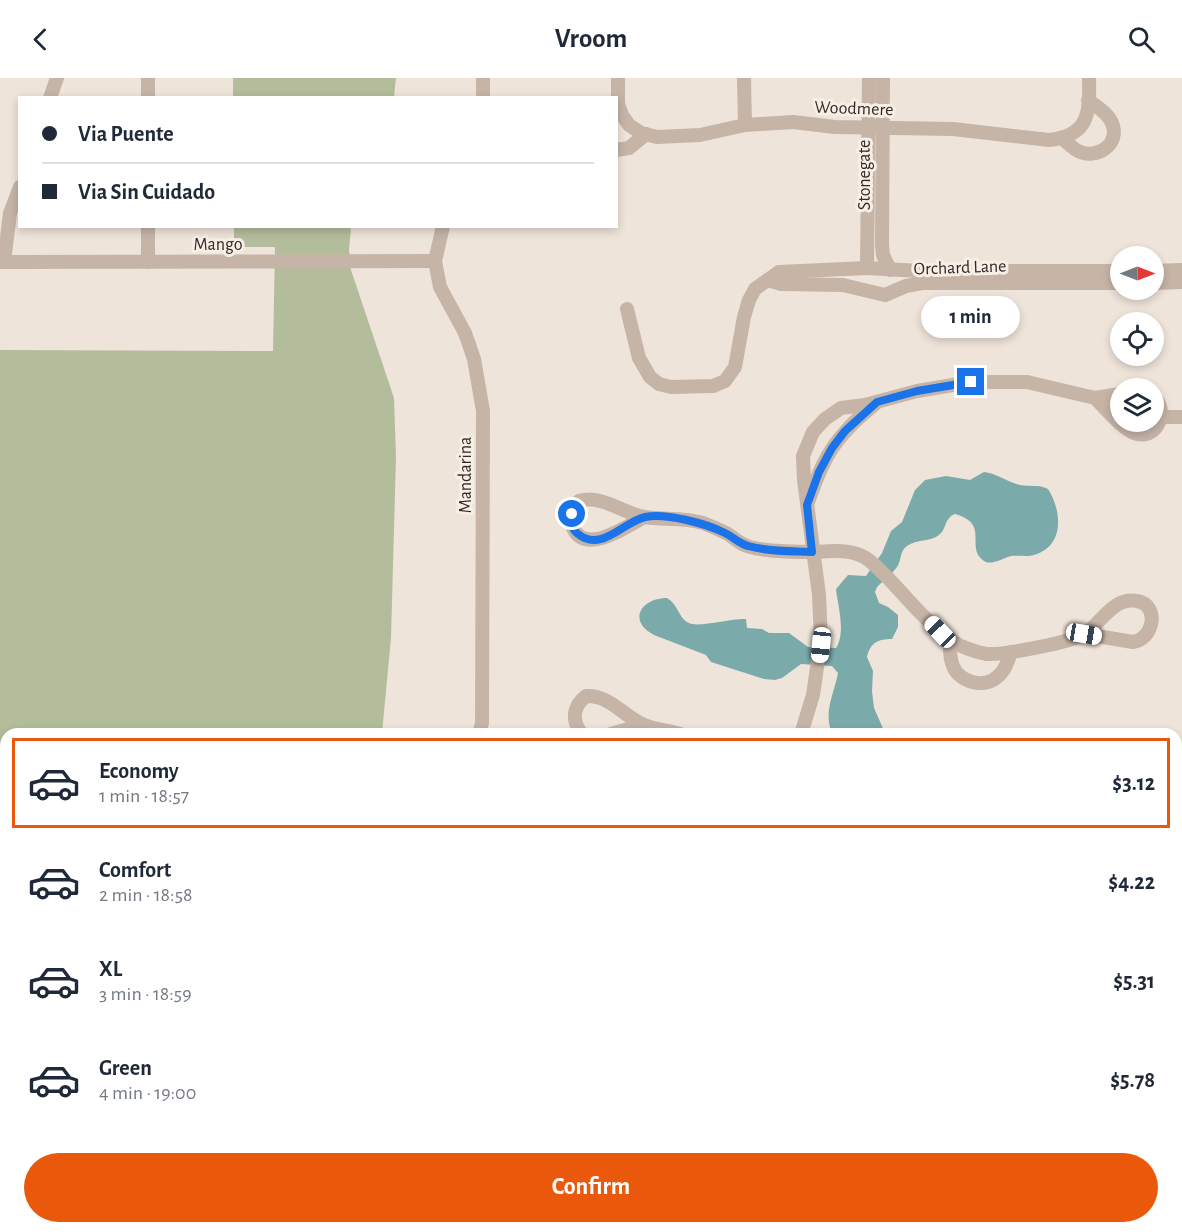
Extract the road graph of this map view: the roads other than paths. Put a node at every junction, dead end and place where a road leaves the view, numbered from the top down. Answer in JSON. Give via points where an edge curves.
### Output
{"nodes":[{"id":1,"x":57,"y":78,"type":"edge"},
{"id":2,"x":148,"y":78,"type":"edge"},
{"id":3,"x":483,"y":78,"type":"edge"},
{"id":4,"x":618,"y":78,"type":"edge"},
{"id":5,"x":744,"y":78,"type":"edge"},
{"id":6,"x":869,"y":78,"type":"edge"},
{"id":7,"x":883,"y":78,"type":"edge"},
{"id":8,"x":1089,"y":78,"type":"edge"},
{"id":9,"x":51,"y":96,"type":"edge"},
{"id":10,"x":148,"y":96,"type":"edge"},
{"id":11,"x":483,"y":96,"type":"edge"},
{"id":12,"x":1089,"y":100,"type":"junction"},
{"id":13,"x":619,"y":108,"type":"edge"},
{"id":14,"x":745,"y":124,"type":"junction"},
{"id":15,"x":875,"y":127,"type":"junction"},
{"id":16,"x":646,"y":134,"type":"junction"},
{"id":17,"x":1063,"y":139,"type":"junction"},
{"id":18,"x":618,"y":150,"type":"edge"},
{"id":19,"x":18,"y":192,"type":"edge"},
{"id":20,"x":148,"y":228,"type":"edge"},
{"id":21,"x":443,"y":228,"type":"edge"},
{"id":22,"x":435,"y":261,"type":"junction"},
{"id":23,"x":2,"y":262,"type":"edge"},
{"id":24,"x":148,"y":262,"type":"junction"},
{"id":25,"x":869,"y":268,"type":"junction"},
{"id":26,"x":890,"y":270,"type":"junction"},
{"id":27,"x":1182,"y":270,"type":"edge"},
{"id":28,"x":1110,"y":271,"type":"edge"},
{"id":29,"x":1164,"y":271,"type":"edge"},
{"id":30,"x":768,"y":280,"type":"junction"},
{"id":31,"x":1182,"y":282,"type":"edge"},
{"id":32,"x":1110,"y":283,"type":"edge"},
{"id":33,"x":1164,"y":283,"type":"edge"},
{"id":34,"x":870,"y":291,"type":"junction"},
{"id":35,"x":627,"y":309,"type":"dead end"},
{"id":36,"x":1110,"y":395,"type":"edge"},
{"id":37,"x":1095,"y":398,"type":"junction"},
{"id":38,"x":877,"y":402,"type":"junction"},
{"id":39,"x":1110,"y":413,"type":"edge"},
{"id":40,"x":1164,"y":417,"type":"edge"},
{"id":41,"x":1182,"y":417,"type":"edge"},
{"id":42,"x":820,"y":425,"type":"junction"},
{"id":43,"x":1131,"y":432,"type":"edge"},
{"id":44,"x":1150,"y":432,"type":"edge"},
{"id":45,"x":838,"y":440,"type":"junction"},
{"id":46,"x":807,"y":505,"type":"junction"},
{"id":47,"x":644,"y":517,"type":"junction"},
{"id":48,"x":812,"y":552,"type":"junction"},
{"id":49,"x":1084,"y":634,"type":"junction"},
{"id":50,"x":950,"y":638,"type":"junction"},
{"id":51,"x":1011,"y":652,"type":"junction"},
{"id":52,"x":642,"y":725,"type":"junction"},
{"id":53,"x":481,"y":728,"type":"edge"},
{"id":54,"x":578,"y":728,"type":"edge"},
{"id":55,"x":632,"y":728,"type":"edge"},
{"id":56,"x":655,"y":728,"type":"edge"},
{"id":57,"x":803,"y":728,"type":"edge"}],
"edges":[{"from":1,"to":9,"type":"street"},
{"from":2,"to":10,"type":"street"},
{"from":3,"to":11,"type":"street"},
{"from":4,"to":13,"type":"street"},
{"from":5,"to":14,"type":"street"},
{"from":6,"to":15,"type":"street","name":"Stonegate"},
{"from":7,"to":15,"type":"street","name":"Stonegate"},
{"from":8,"to":12,"type":"street"},
{"from":12,"to":17,"type":"street","via":[[1080,130]]},
{"from":12,"to":17,"type":"street","via":[[1112,121],[1110,145],[1104,151],[1086,154]]},
{"from":13,"to":16,"type":"street","via":[[629,125]]},
{"from":14,"to":15,"type":"street","name":"Woodmere","via":[[793,122]]},
{"from":14,"to":16,"type":"street","name":"Woodmere","via":[[700,135]]},
{"from":15,"to":17,"type":"street","name":"Woodmere"},
{"from":15,"to":25,"type":"street","name":"Stonegate"},
{"from":15,"to":26,"type":"street","name":"Stonegate","via":[[883,255]]},
{"from":16,"to":18,"type":"street","via":[[629,148]]},
{"from":19,"to":23,"type":"street","via":[[10,213]]},
{"from":20,"to":24,"type":"street"},
{"from":21,"to":22,"type":"street","name":"Mandarina"},
{"from":22,"to":24,"type":"street","name":"Mango"},
{"from":22,"to":53,"type":"street","name":"Mandarina","via":[[440,287],[474,359],[483,411]]},
{"from":23,"to":24,"type":"street","name":"Mango"},
{"from":25,"to":26,"type":"street","name":"Orchard Lane"},
{"from":25,"to":30,"type":"street","name":"Orchard Lane","via":[[779,272]]},
{"from":25,"to":34,"type":"street","name":"Stonegate"},
{"from":26,"to":28,"type":"street","name":"Orchard Lane"},
{"from":27,"to":29,"type":"street"},
{"from":30,"to":34,"type":"street","name":"Orchard Lane","via":[[781,284],[843,285]]},
{"from":30,"to":35,"type":"street","via":[[749,300],[735,367],[725,381],[713,386],[671,387],[650,377],[639,357]]},
{"from":31,"to":33,"type":"street"},
{"from":32,"to":34,"type":"street","name":"Orchard Lane","via":[[922,284],[885,295]]},
{"from":36,"to":37,"type":"street"},
{"from":37,"to":38,"type":"street","via":[[1027,382],[971,382]]},
{"from":37,"to":39,"type":"street"},
{"from":38,"to":42,"type":"street","via":[[841,408]]},
{"from":38,"to":45,"type":"street"},
{"from":40,"to":41,"type":"street"},
{"from":42,"to":45,"type":"street"},
{"from":42,"to":46,"type":"street","via":[[813,432],[804,456]]},
{"from":43,"to":44,"type":"street"},
{"from":45,"to":46,"type":"street","via":[[819,472]]},
{"from":46,"to":48,"type":"street"},
{"from":47,"to":47,"type":"street","via":[[585,499],[575,507],[571,522],[580,536],[594,541]]},
{"from":47,"to":48,"type":"street","via":[[701,523],[747,546]]},
{"from":48,"to":50,"type":"street","via":[[843,551],[864,556]]},
{"from":48,"to":57,"type":"street","via":[[821,645],[819,670]]},
{"from":49,"to":49,"type":"street","via":[[1140,641],[1152,624],[1150,609],[1137,601],[1121,603]]},
{"from":49,"to":51,"type":"street"},
{"from":50,"to":51,"type":"street","via":[[962,647],[984,654]]},
{"from":50,"to":51,"type":"street","via":[[953,669],[972,682],[993,681]]},
{"from":52,"to":54,"type":"street","via":[[609,701],[586,696],[574,715]]},
{"from":52,"to":55,"type":"street"},
{"from":52,"to":56,"type":"street"}]}
